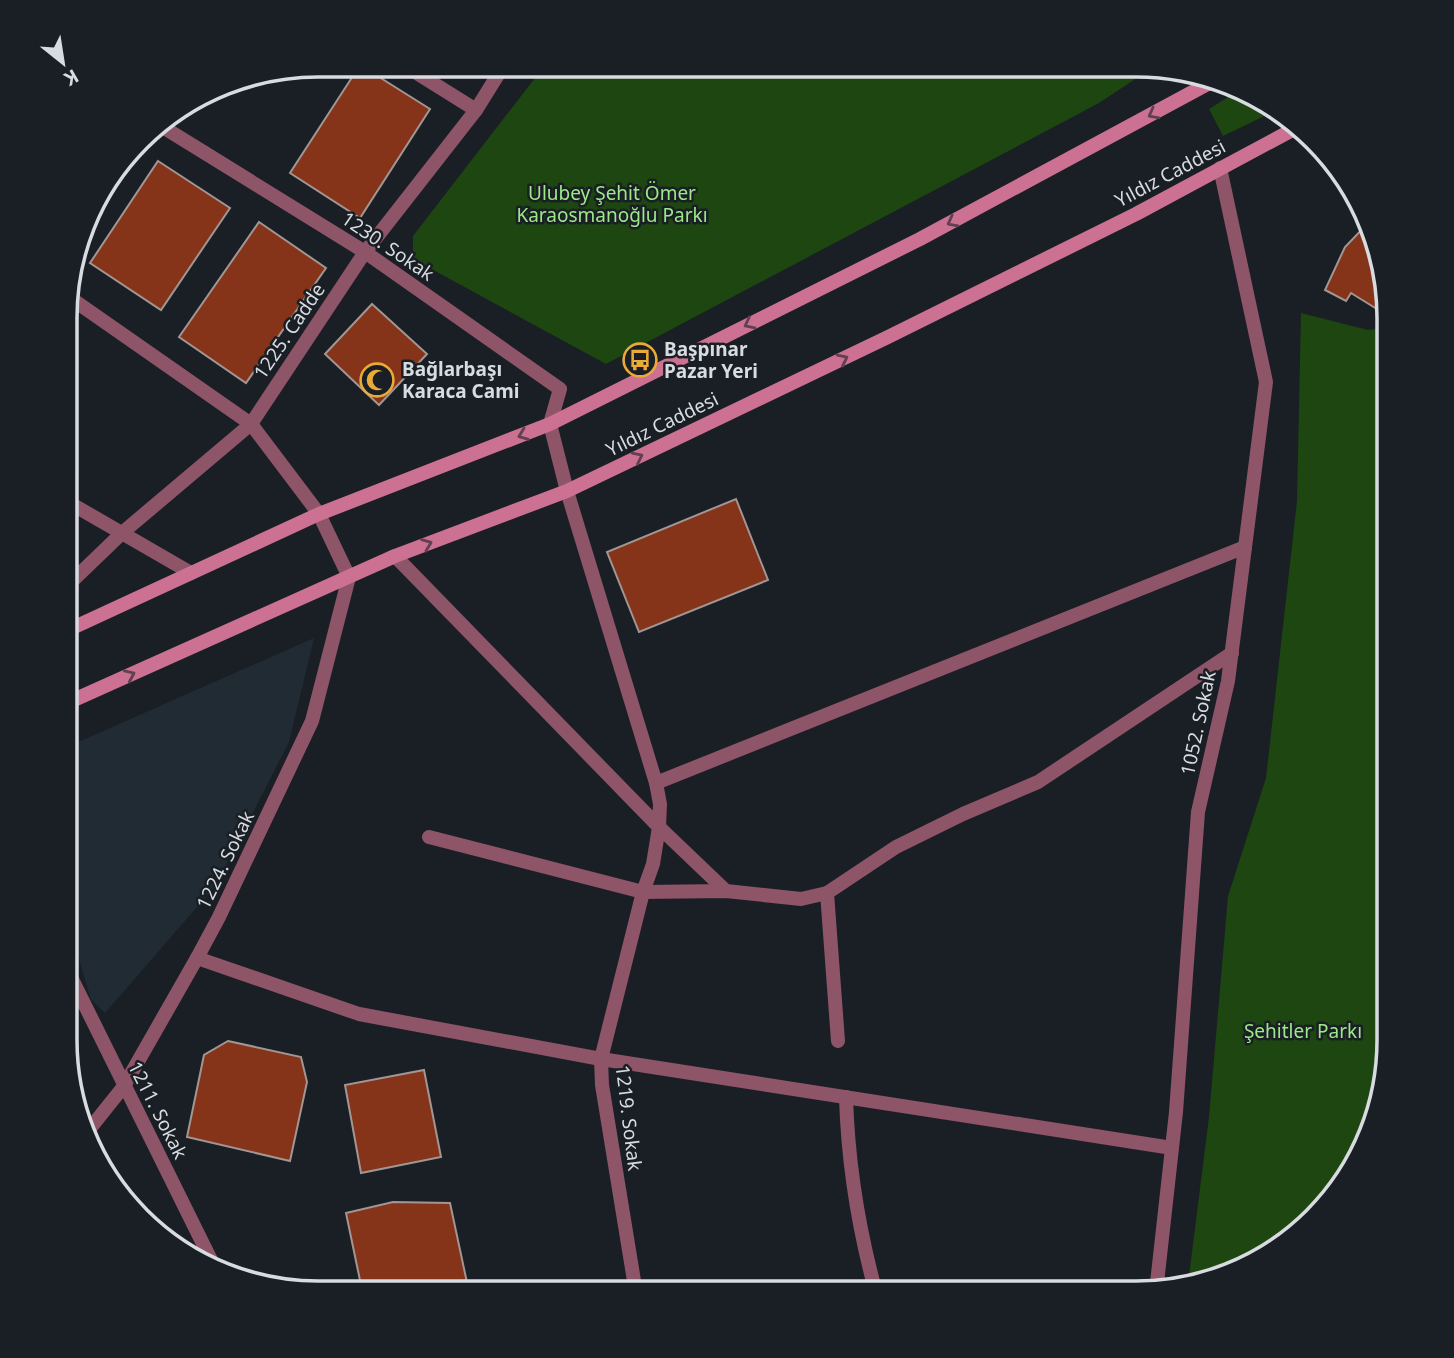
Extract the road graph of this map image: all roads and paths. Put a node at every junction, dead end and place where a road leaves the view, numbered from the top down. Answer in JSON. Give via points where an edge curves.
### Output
{"nodes":[{"id":1,"x":423,"y":77,"type":"edge"},
{"id":2,"x":496,"y":77,"type":"edge"},
{"id":3,"x":1203,"y":86,"type":"edge"},
{"id":4,"x":476,"y":110,"type":"junction"},
{"id":5,"x":168,"y":130,"type":"edge"},
{"id":6,"x":1288,"y":132,"type":"edge"},
{"id":7,"x":1220,"y":168,"type":"junction"},
{"id":8,"x":365,"y":252,"type":"junction"},
{"id":9,"x":78,"y":304,"type":"edge"},
{"id":10,"x":251,"y":424,"type":"junction"},
{"id":11,"x":550,"y":424,"type":"junction"},
{"id":12,"x":567,"y":491,"type":"junction"},
{"id":13,"x":77,"y":507,"type":"edge"},
{"id":14,"x":319,"y":514,"type":"junction"},
{"id":15,"x":122,"y":533,"type":"junction"},
{"id":16,"x":1245,"y":547,"type":"junction"},
{"id":17,"x":396,"y":556,"type":"junction"},
{"id":18,"x":191,"y":573,"type":"junction"},
{"id":19,"x":77,"y":576,"type":"edge"},
{"id":20,"x":349,"y":577,"type":"junction"},
{"id":21,"x":77,"y":626,"type":"edge"},
{"id":22,"x":1232,"y":653,"type":"junction"},
{"id":23,"x":78,"y":698,"type":"edge"},
{"id":24,"x":656,"y":783,"type":"junction"},
{"id":25,"x":659,"y":827,"type":"junction"},
{"id":26,"x":429,"y":837,"type":"dead end"},
{"id":27,"x":726,"y":891,"type":"junction"},
{"id":28,"x":643,"y":892,"type":"junction"},
{"id":29,"x":827,"y":893,"type":"junction"},
{"id":30,"x":197,"y":958,"type":"junction"},
{"id":31,"x":78,"y":991,"type":"edge"},
{"id":32,"x":838,"y":1041,"type":"dead end"},
{"id":33,"x":601,"y":1059,"type":"junction"},
{"id":34,"x":124,"y":1086,"type":"junction"},
{"id":35,"x":846,"y":1097,"type":"junction"},
{"id":36,"x":93,"y":1125,"type":"edge"},
{"id":37,"x":1172,"y":1147,"type":"junction"},
{"id":38,"x":208,"y":1254,"type":"edge"},
{"id":39,"x":1157,"y":1279,"type":"edge"},
{"id":40,"x":873,"y":1280,"type":"edge"},
{"id":41,"x":634,"y":1281,"type":"edge"}],
"edges":[{"from":1,"to":4,"type":"street"},
{"from":2,"to":4,"type":"street","name":"1225. Cadde"},
{"from":3,"to":11,"type":"main road","one_way":true,"via":[[920,239]]},
{"from":4,"to":8,"type":"street","name":"1225. Cadde"},
{"from":5,"to":8,"type":"street","name":"1230. Sokak"},
{"from":6,"to":7,"type":"main road","name":"Yıldız Caddesi"},
{"from":12,"to":7,"type":"main road","name":"Yıldız Caddesi","one_way":true,"via":[[926,319]]},
{"from":7,"to":16,"type":"street","name":"1052. Sokak","via":[[1266,382]]},
{"from":8,"to":10,"type":"street","name":"1225. Cadde"},
{"from":8,"to":11,"type":"street","name":"1230. Sokak","via":[[560,389]]},
{"from":9,"to":10,"type":"street"},
{"from":10,"to":14,"type":"street"},
{"from":10,"to":15,"type":"street","name":"1225. Cadde"},
{"from":11,"to":12,"type":"street","name":"1219. Sokak"},
{"from":11,"to":14,"type":"main road","one_way":true},
{"from":17,"to":12,"type":"main road","name":"Yıldız Caddesi","one_way":true},
{"from":12,"to":24,"type":"street","name":"1219. Sokak"},
{"from":13,"to":15,"type":"street"},
{"from":14,"to":18,"type":"main road"},
{"from":14,"to":20,"type":"street"},
{"from":15,"to":18,"type":"street"},
{"from":15,"to":19,"type":"street","name":"1225. Cadde"},
{"from":16,"to":22,"type":"street","name":"1052. Sokak"},
{"from":16,"to":24,"type":"street"},
{"from":17,"to":20,"type":"main road","name":"Yıldız Caddesi"},
{"from":17,"to":25,"type":"street"},
{"from":18,"to":21,"type":"main road"},
{"from":23,"to":20,"type":"main road","name":"Yıldız Caddesi","one_way":true},
{"from":20,"to":30,"type":"street","name":"1224. Sokak","via":[[312,722]]},
{"from":22,"to":29,"type":"street","via":[[1038,782],[896,847]]},
{"from":22,"to":37,"type":"street","name":"1052. Sokak","via":[[1198,812]]},
{"from":24,"to":25,"type":"street","name":"1219. Sokak"},
{"from":25,"to":27,"type":"street"},
{"from":25,"to":28,"type":"street","name":"1219. Sokak"},
{"from":26,"to":28,"type":"street"},
{"from":27,"to":28,"type":"street"},
{"from":27,"to":29,"type":"street","via":[[801,899]]},
{"from":28,"to":33,"type":"street","name":"1219. Sokak"},
{"from":29,"to":32,"type":"street"},
{"from":30,"to":33,"type":"street","via":[[359,1014]]},
{"from":30,"to":34,"type":"street","name":"1224. Sokak"},
{"from":31,"to":34,"type":"street","name":"1211. Sokak"},
{"from":33,"to":35,"type":"street"},
{"from":33,"to":41,"type":"street","name":"1219. Sokak"},
{"from":34,"to":36,"type":"street","name":"1224. Sokak"},
{"from":34,"to":38,"type":"street","name":"1211. Sokak"},
{"from":35,"to":37,"type":"street"},
{"from":35,"to":40,"type":"street","via":[[847,1150]]},
{"from":37,"to":39,"type":"street","name":"1052. Sokak"}]}
